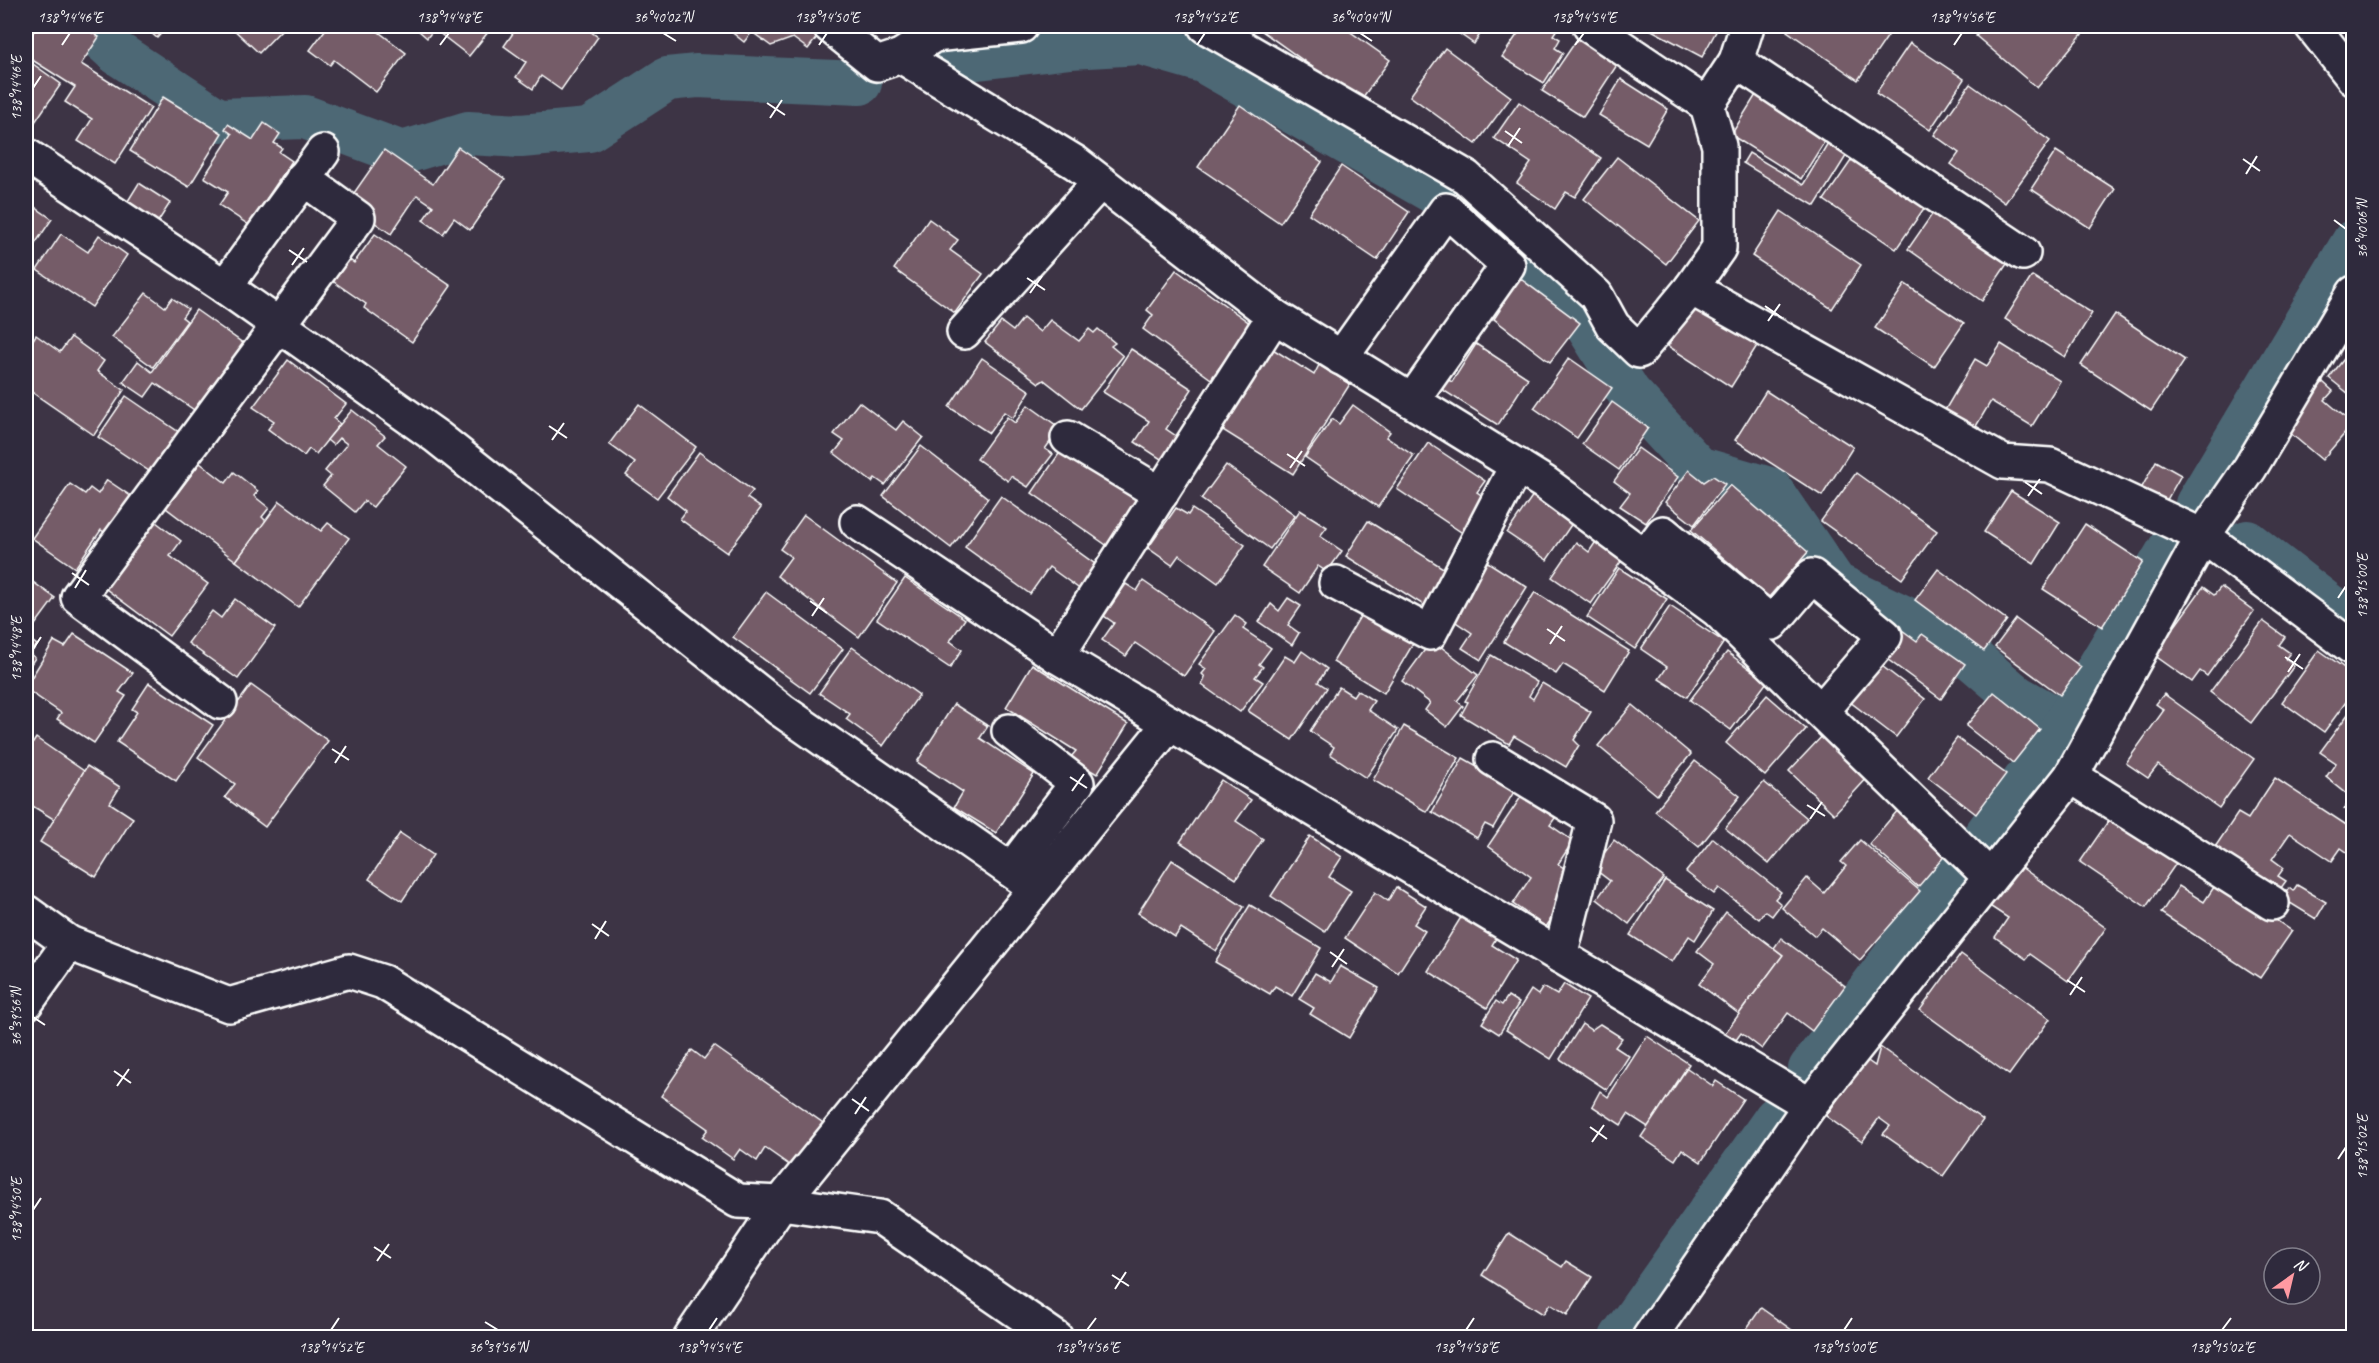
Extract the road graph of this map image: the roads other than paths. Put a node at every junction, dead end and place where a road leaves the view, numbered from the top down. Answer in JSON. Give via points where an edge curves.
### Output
{"nodes":[{"id":1,"x":830,"y":26,"type":"edge"},
{"id":2,"x":1021,"y":26,"type":"edge"},
{"id":3,"x":1205,"y":26,"type":"edge"},
{"id":4,"x":1590,"y":26,"type":"edge"},
{"id":5,"x":1747,"y":26,"type":"edge"},
{"id":6,"x":2312,"y":26,"type":"edge"},
{"id":7,"x":901,"y":56,"type":"junction"},
{"id":8,"x":1736,"y":61,"type":"junction"},
{"id":9,"x":2354,"y":79,"type":"edge"},
{"id":10,"x":1707,"y":105,"type":"junction"},
{"id":11,"x":323,"y":152,"type":"dead end"},
{"id":12,"x":26,"y":155,"type":"edge"},
{"id":13,"x":303,"y":178,"type":"junction"},
{"id":14,"x":1100,"y":182,"type":"junction"},
{"id":15,"x":2023,"y":253,"type":"dead end"},
{"id":16,"x":225,"y":287,"type":"junction"},
{"id":17,"x":1691,"y":288,"type":"junction"},
{"id":18,"x":2354,"y":293,"type":"edge"},
{"id":19,"x":1274,"y":316,"type":"junction"},
{"id":20,"x":280,"y":326,"type":"junction"},
{"id":21,"x":964,"y":332,"type":"dead end"},
{"id":22,"x":1341,"y":358,"type":"junction"},
{"id":23,"x":1412,"y":401,"type":"junction"},
{"id":24,"x":1068,"y":438,"type":"dead end"},
{"id":25,"x":1517,"y":465,"type":"junction"},
{"id":26,"x":1161,"y":494,"type":"junction"},
{"id":27,"x":857,"y":522,"type":"dead end"},
{"id":28,"x":2203,"y":536,"type":"junction"},
{"id":29,"x":1645,"y":557,"type":"junction"},
{"id":30,"x":1336,"y":583,"type":"dead end"},
{"id":31,"x":2354,"y":649,"type":"edge"},
{"id":32,"x":1057,"y":657,"type":"junction"},
{"id":33,"x":220,"y":702,"type":"dead end"},
{"id":34,"x":1821,"y":711,"type":"junction"},
{"id":35,"x":1170,"y":723,"type":"junction"},
{"id":36,"x":1009,"y":731,"type":"dead end"},
{"id":37,"x":1493,"y":759,"type":"dead end"},
{"id":38,"x":2071,"y":776,"type":"junction"},
{"id":39,"x":1990,"y":877,"type":"junction"},
{"id":40,"x":1023,"y":879,"type":"junction"},
{"id":41,"x":2272,"y":903,"type":"dead end"},
{"id":42,"x":26,"y":912,"type":"edge"},
{"id":43,"x":69,"y":943,"type":"junction"},
{"id":44,"x":1560,"y":956,"type":"junction"},
{"id":45,"x":26,"y":1003,"type":"edge"},
{"id":46,"x":1810,"y":1105,"type":"junction"},
{"id":47,"x":781,"y":1203,"type":"junction"},
{"id":48,"x":690,"y":1338,"type":"edge"},
{"id":49,"x":1056,"y":1338,"type":"edge"},
{"id":50,"x":1649,"y":1338,"type":"edge"}],
"edges":[{"from":1,"to":7,"type":"street","via":[[877,64]]},
{"from":2,"to":7,"type":"street","via":[[934,35]]},
{"from":3,"to":17,"type":"street","via":[[1466,177],[1596,295],[1613,326],[1639,351]]},
{"from":4,"to":10,"type":"street"},
{"from":5,"to":8,"type":"street"},
{"from":6,"to":9,"type":"street"},
{"from":7,"to":14,"type":"street","via":[[1076,163]]},
{"from":8,"to":10,"type":"street"},
{"from":8,"to":15,"type":"street"},
{"from":10,"to":17,"type":"street","via":[[1719,146],[1719,248]]},
{"from":11,"to":13,"type":"street"},
{"from":12,"to":16,"type":"street"},
{"from":13,"to":16,"type":"street"},
{"from":13,"to":20,"type":"street","via":[[358,219]]},
{"from":14,"to":19,"type":"street"},
{"from":14,"to":21,"type":"street"},
{"from":16,"to":20,"type":"street"},
{"from":17,"to":28,"type":"street","via":[[2003,462],[2050,465]]},
{"from":18,"to":28,"type":"street","via":[[2250,468]]},
{"from":19,"to":22,"type":"street"},
{"from":19,"to":26,"type":"street"},
{"from":20,"to":33,"type":"street","via":[[78,597]]},
{"from":20,"to":40,"type":"street","via":[[437,437],[781,710]]},
{"from":22,"to":23,"type":"street"},
{"from":22,"to":23,"type":"street","via":[[1446,210],[1508,264]]},
{"from":23,"to":25,"type":"street"},
{"from":24,"to":26,"type":"street"},
{"from":25,"to":29,"type":"street"},
{"from":25,"to":30,"type":"street","via":[[1430,633]]},
{"from":26,"to":32,"type":"street"},
{"from":27,"to":32,"type":"street"},
{"from":28,"to":31,"type":"street"},
{"from":28,"to":38,"type":"street"},
{"from":29,"to":34,"type":"street","via":[[1717,610]]},
{"from":29,"to":34,"type":"street","via":[[1663,533],[1772,622],[1812,576],[1885,636]]},
{"from":32,"to":35,"type":"street"},
{"from":34,"to":39,"type":"street"},
{"from":35,"to":40,"type":"street"},
{"from":35,"to":44,"type":"street"},
{"from":36,"to":40,"type":"street","via":[[1077,783]]},
{"from":37,"to":44,"type":"street","via":[[1594,820]]},
{"from":38,"to":39,"type":"street"},
{"from":38,"to":41,"type":"street"},
{"from":39,"to":46,"type":"street"},
{"from":40,"to":47,"type":"street"},
{"from":42,"to":43,"type":"street"},
{"from":43,"to":45,"type":"street"},
{"from":43,"to":47,"type":"street","via":[[229,1005],[350,971],[382,982],[738,1201]]},
{"from":44,"to":46,"type":"street"},
{"from":46,"to":50,"type":"street"},
{"from":47,"to":48,"type":"street"},
{"from":47,"to":49,"type":"street","via":[[880,1217]]}]}
